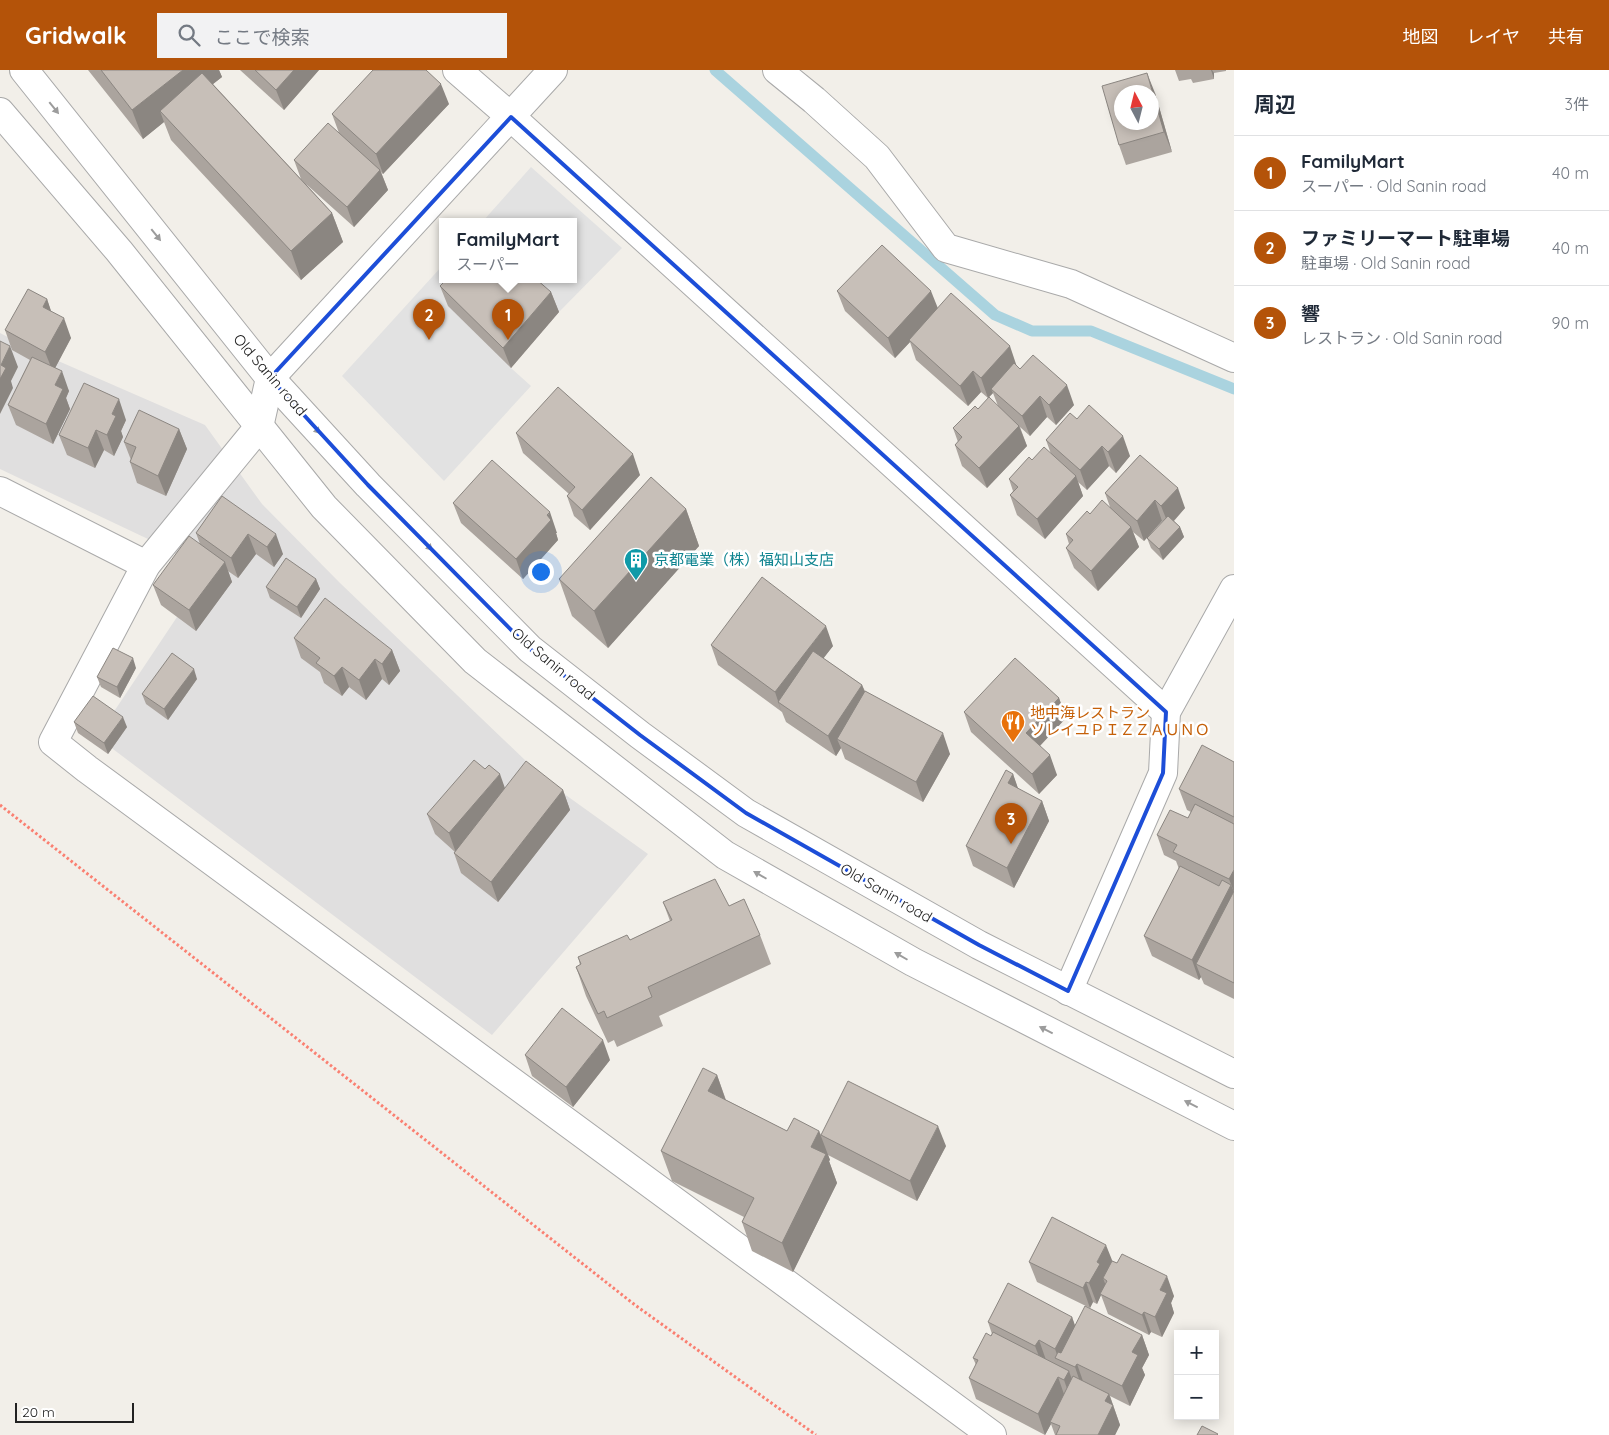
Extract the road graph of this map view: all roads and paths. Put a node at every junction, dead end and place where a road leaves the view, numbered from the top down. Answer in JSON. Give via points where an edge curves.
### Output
{"nodes":[{"id":1,"x":24,"y":70,"type":"edge"},
{"id":2,"x":457,"y":70,"type":"edge"},
{"id":3,"x":553,"y":70,"type":"edge"},
{"id":4,"x":777,"y":70,"type":"edge"},
{"id":5,"x":0,"y":112,"type":"edge"},
{"id":6,"x":511,"y":117,"type":"junction"},
{"id":7,"x":1234,"y":358,"type":"edge"},
{"id":8,"x":270,"y":378,"type":"junction"},
{"id":9,"x":260,"y":427,"type":"junction"},
{"id":10,"x":0,"y":491,"type":"edge"},
{"id":11,"x":146,"y":565,"type":"junction"},
{"id":12,"x":1234,"y":590,"type":"edge"},
{"id":13,"x":1166,"y":712,"type":"junction"},
{"id":14,"x":0,"y":805,"type":"edge"},
{"id":15,"x":1068,"y":990,"type":"junction"},
{"id":16,"x":1234,"y":1074,"type":"edge"},
{"id":17,"x":1234,"y":1126,"type":"edge"},
{"id":18,"x":816,"y":1435,"type":"edge"},
{"id":19,"x":992,"y":1435,"type":"edge"}],
"edges":[{"from":1,"to":8,"type":"street","name":"Old Sanin road","one_way":true},
{"from":2,"to":6,"type":"street"},
{"from":3,"to":6,"type":"street"},
{"from":4,"to":7,"type":"street","via":[[877,157],[946,248],[1071,284]]},
{"from":5,"to":9,"type":"street","via":[[119,251]]},
{"from":6,"to":8,"type":"street"},
{"from":6,"to":13,"type":"street"},
{"from":8,"to":9,"type":"street"},
{"from":8,"to":15,"type":"street","name":"Old Sanin road","one_way":true,"via":[[368,485],[530,649],[640,735],[746,812],[978,945]]},
{"from":9,"to":11,"type":"street"},
{"from":17,"to":9,"type":"street","one_way":true,"via":[[913,962],[725,855],[475,661],[324,507]]},
{"from":10,"to":11,"type":"street"},
{"from":11,"to":19,"type":"street","via":[[53,742]]},
{"from":12,"to":13,"type":"street"},
{"from":13,"to":15,"type":"street","via":[[1163,773]]},
{"from":14,"to":18,"type":"path","via":[[635,1304]]},
{"from":15,"to":16,"type":"street","name":"Old Sanin road"}]}
